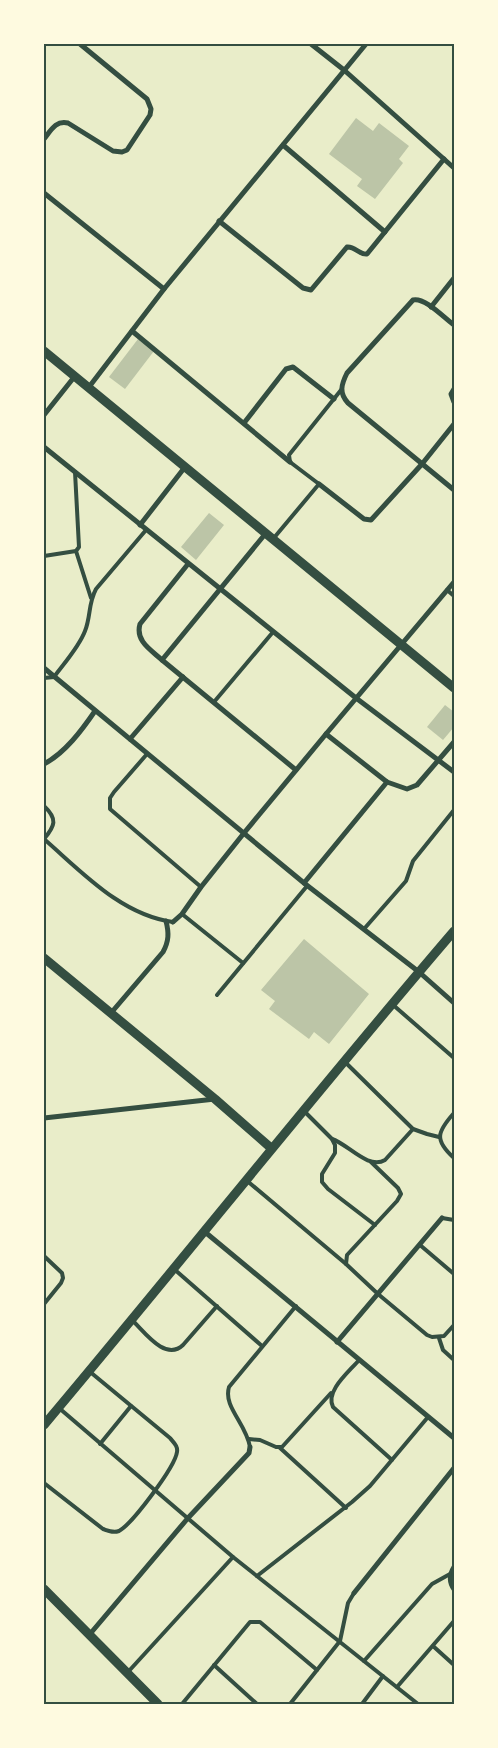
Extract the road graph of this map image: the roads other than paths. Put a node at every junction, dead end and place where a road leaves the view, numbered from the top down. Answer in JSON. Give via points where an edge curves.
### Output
{"nodes":[{"id":1,"x":80,"y":44,"type":"edge"},
{"id":2,"x":311,"y":44,"type":"edge"},
{"id":3,"x":366,"y":44,"type":"edge"},
{"id":4,"x":344,"y":70,"type":"junction"},
{"id":5,"x":44,"y":139,"type":"edge"},
{"id":6,"x":283,"y":145,"type":"junction"},
{"id":7,"x":444,"y":159,"type":"junction"},
{"id":8,"x":454,"y":168,"type":"edge"},
{"id":9,"x":44,"y":193,"type":"edge"},
{"id":10,"x":219,"y":222,"type":"junction"},
{"id":11,"x":385,"y":232,"type":"junction"},
{"id":12,"x":454,"y":278,"type":"edge"},
{"id":13,"x":164,"y":289,"type":"junction"},
{"id":14,"x":431,"y":307,"type":"junction"},
{"id":15,"x":454,"y":325,"type":"edge"},
{"id":16,"x":132,"y":330,"type":"junction"},
{"id":17,"x":44,"y":350,"type":"edge"},
{"id":18,"x":75,"y":376,"type":"junction"},
{"id":19,"x":89,"y":387,"type":"junction"},
{"id":20,"x":454,"y":388,"type":"edge"},
{"id":21,"x":341,"y":390,"type":"junction"},
{"id":22,"x":334,"y":399,"type":"junction"},
{"id":23,"x":454,"y":402,"type":"edge"},
{"id":24,"x":44,"y":415,"type":"edge"},
{"id":25,"x":244,"y":423,"type":"junction"},
{"id":26,"x":454,"y":424,"type":"edge"},
{"id":27,"x":44,"y":447,"type":"edge"},
{"id":28,"x":290,"y":462,"type":"junction"},
{"id":29,"x":422,"y":464,"type":"junction"},
{"id":30,"x":186,"y":466,"type":"junction"},
{"id":31,"x":74,"y":472,"type":"junction"},
{"id":32,"x":319,"y":484,"type":"junction"},
{"id":33,"x":454,"y":490,"type":"edge"},
{"id":34,"x":140,"y":525,"type":"junction"},
{"id":35,"x":146,"y":530,"type":"junction"},
{"id":36,"x":270,"y":536,"type":"junction"},
{"id":37,"x":76,"y":551,"type":"junction"},
{"id":38,"x":44,"y":556,"type":"edge"},
{"id":39,"x":188,"y":564,"type":"junction"},
{"id":40,"x":454,"y":582,"type":"edge"},
{"id":41,"x":220,"y":589,"type":"junction"},
{"id":42,"x":447,"y":590,"type":"junction"},
{"id":43,"x":454,"y":596,"type":"edge"},
{"id":44,"x":91,"y":598,"type":"junction"},
{"id":45,"x":274,"y":632,"type":"junction"},
{"id":46,"x":401,"y":644,"type":"junction"},
{"id":47,"x":162,"y":660,"type":"junction"},
{"id":48,"x":44,"y":668,"type":"edge"},
{"id":49,"x":54,"y":677,"type":"junction"},
{"id":50,"x":183,"y":677,"type":"junction"},
{"id":51,"x":44,"y":678,"type":"edge"},
{"id":52,"x":454,"y":688,"type":"edge"},
{"id":53,"x":356,"y":698,"type":"junction"},
{"id":54,"x":214,"y":702,"type":"junction"},
{"id":55,"x":95,"y":711,"type":"junction"},
{"id":56,"x":326,"y":734,"type":"junction"},
{"id":57,"x":130,"y":739,"type":"junction"},
{"id":58,"x":454,"y":742,"type":"edge"},
{"id":59,"x":147,"y":754,"type":"junction"},
{"id":60,"x":439,"y":760,"type":"junction"},
{"id":61,"x":44,"y":764,"type":"edge"},
{"id":62,"x":296,"y":770,"type":"junction"},
{"id":63,"x":454,"y":772,"type":"edge"},
{"id":64,"x":387,"y":782,"type":"junction"},
{"id":65,"x":44,"y":806,"type":"edge"},
{"id":66,"x":454,"y":810,"type":"edge"},
{"id":67,"x":244,"y":833,"type":"junction"},
{"id":68,"x":44,"y":839,"type":"edge"},
{"id":69,"x":306,"y":884,"type":"junction"},
{"id":70,"x":201,"y":888,"type":"junction"},
{"id":71,"x":182,"y":914,"type":"junction"},
{"id":72,"x":166,"y":921,"type":"junction"},
{"id":73,"x":173,"y":922,"type":"joint"},
{"id":74,"x":364,"y":929,"type":"junction"},
{"id":75,"x":454,"y":930,"type":"edge"},
{"id":76,"x":44,"y":958,"type":"edge"},
{"id":77,"x":243,"y":963,"type":"junction"},
{"id":78,"x":419,"y":972,"type":"junction"},
{"id":79,"x":217,"y":995,"type":"dead end"},
{"id":80,"x":454,"y":1003,"type":"edge"},
{"id":81,"x":392,"y":1004,"type":"junction"},
{"id":82,"x":111,"y":1013,"type":"junction"},
{"id":83,"x":454,"y":1058,"type":"edge"},
{"id":84,"x":344,"y":1061,"type":"junction"},
{"id":85,"x":216,"y":1099,"type":"junction"},
{"id":86,"x":303,"y":1110,"type":"junction"},
{"id":87,"x":454,"y":1112,"type":"edge"},
{"id":88,"x":44,"y":1118,"type":"edge"},
{"id":89,"x":413,"y":1129,"type":"junction"},
{"id":90,"x":440,"y":1137,"type":"junction"},
{"id":91,"x":332,"y":1139,"type":"junction"},
{"id":92,"x":271,"y":1148,"type":"junction"},
{"id":93,"x":454,"y":1158,"type":"edge"},
{"id":94,"x":370,"y":1162,"type":"junction"},
{"id":95,"x":246,"y":1180,"type":"junction"},
{"id":96,"x":442,"y":1218,"type":"joint"},
{"id":97,"x":454,"y":1220,"type":"edge"},
{"id":98,"x":375,"y":1225,"type":"junction"},
{"id":99,"x":205,"y":1232,"type":"junction"},
{"id":100,"x":420,"y":1245,"type":"junction"},
{"id":101,"x":44,"y":1256,"type":"edge"},
{"id":102,"x":346,"y":1264,"type":"junction"},
{"id":103,"x":174,"y":1269,"type":"junction"},
{"id":104,"x":454,"y":1274,"type":"edge"},
{"id":105,"x":378,"y":1294,"type":"junction"},
{"id":106,"x":44,"y":1304,"type":"edge"},
{"id":107,"x":217,"y":1306,"type":"junction"},
{"id":108,"x":296,"y":1306,"type":"junction"},
{"id":109,"x":132,"y":1319,"type":"junction"},
{"id":110,"x":454,"y":1325,"type":"edge"},
{"id":111,"x":439,"y":1338,"type":"junction"},
{"id":112,"x":337,"y":1342,"type":"junction"},
{"id":113,"x":262,"y":1346,"type":"junction"},
{"id":114,"x":359,"y":1360,"type":"junction"},
{"id":115,"x":454,"y":1360,"type":"edge"},
{"id":116,"x":88,"y":1370,"type":"junction"},
{"id":117,"x":335,"y":1388,"type":"junction"},
{"id":118,"x":131,"y":1406,"type":"junction"},
{"id":119,"x":58,"y":1408,"type":"junction"},
{"id":120,"x":428,"y":1416,"type":"junction"},
{"id":121,"x":44,"y":1425,"type":"edge"},
{"id":122,"x":454,"y":1438,"type":"edge"},
{"id":123,"x":249,"y":1439,"type":"junction"},
{"id":124,"x":100,"y":1444,"type":"junction"},
{"id":125,"x":250,"y":1447,"type":"joint"},
{"id":126,"x":279,"y":1448,"type":"junction"},
{"id":127,"x":392,"y":1460,"type":"junction"},
{"id":128,"x":454,"y":1468,"type":"edge"},
{"id":129,"x":44,"y":1483,"type":"edge"},
{"id":130,"x":155,"y":1491,"type":"junction"},
{"id":131,"x":346,"y":1508,"type":"junction"},
{"id":132,"x":188,"y":1518,"type":"junction"},
{"id":133,"x":233,"y":1557,"type":"junction"},
{"id":134,"x":454,"y":1566,"type":"edge"},
{"id":135,"x":450,"y":1574,"type":"junction"},
{"id":136,"x":257,"y":1576,"type":"junction"},
{"id":137,"x":44,"y":1589,"type":"edge"},
{"id":138,"x":454,"y":1590,"type":"edge"},
{"id":139,"x":354,"y":1592,"type":"joint"},
{"id":140,"x":454,"y":1621,"type":"edge"},
{"id":141,"x":90,"y":1634,"type":"junction"},
{"id":142,"x":340,"y":1641,"type":"junction"},
{"id":143,"x":433,"y":1646,"type":"junction"},
{"id":144,"x":364,"y":1660,"type":"junction"},
{"id":145,"x":214,"y":1665,"type":"junction"},
{"id":146,"x":454,"y":1665,"type":"edge"},
{"id":147,"x":317,"y":1670,"type":"junction"},
{"id":148,"x":128,"y":1672,"type":"junction"},
{"id":149,"x":383,"y":1676,"type":"junction"},
{"id":150,"x":397,"y":1687,"type":"junction"},
{"id":151,"x":158,"y":1704,"type":"edge"},
{"id":152,"x":182,"y":1704,"type":"edge"},
{"id":153,"x":257,"y":1704,"type":"edge"},
{"id":154,"x":290,"y":1704,"type":"edge"},
{"id":155,"x":363,"y":1704,"type":"edge"},
{"id":156,"x":418,"y":1704,"type":"edge"}],
"edges":[{"from":1,"to":5,"type":"street","via":[[147,99],[150,115],[127,150],[122,152],[113,151],[63,122],[58,122]]},
{"from":2,"to":4,"type":"street"},
{"from":3,"to":4,"type":"street"},
{"from":4,"to":6,"type":"street"},
{"from":4,"to":7,"type":"street"},
{"from":6,"to":10,"type":"street"},
{"from":6,"to":11,"type":"street"},
{"from":7,"to":8,"type":"street"},
{"from":7,"to":11,"type":"street"},
{"from":9,"to":13,"type":"street"},
{"from":10,"to":11,"type":"street","via":[[308,290],[347,247],[367,254]]},
{"from":10,"to":13,"type":"street"},
{"from":12,"to":14,"type":"street"},
{"from":13,"to":16,"type":"street"},
{"from":14,"to":15,"type":"street"},
{"from":14,"to":21,"type":"street","via":[[420,299],[408,303],[347,374]]},
{"from":16,"to":19,"type":"street"},
{"from":16,"to":25,"type":"street"},
{"from":17,"to":18,"type":"street"},
{"from":18,"to":19,"type":"street"},
{"from":18,"to":24,"type":"street"},
{"from":19,"to":30,"type":"street"},
{"from":20,"to":23,"type":"street","via":[[451,394]]},
{"from":21,"to":22,"type":"lane"},
{"from":21,"to":29,"type":"street","via":[[348,403]]},
{"from":22,"to":25,"type":"street","via":[[293,367],[286,369]]},
{"from":22,"to":28,"type":"lane","via":[[292,449]]},
{"from":25,"to":28,"type":"street"},
{"from":26,"to":29,"type":"street"},
{"from":27,"to":31,"type":"street"},
{"from":28,"to":32,"type":"lane"},
{"from":29,"to":32,"type":"street","via":[[371,520],[364,519]]},
{"from":29,"to":33,"type":"street"},
{"from":30,"to":34,"type":"street"},
{"from":30,"to":36,"type":"street"},
{"from":31,"to":34,"type":"street"},
{"from":31,"to":37,"type":"lane","via":[[79,544]]},
{"from":32,"to":36,"type":"lane"},
{"from":34,"to":35,"type":"street"},
{"from":35,"to":39,"type":"street"},
{"from":35,"to":44,"type":"lane"},
{"from":36,"to":41,"type":"street"},
{"from":36,"to":46,"type":"street"},
{"from":37,"to":38,"type":"lane"},
{"from":37,"to":44,"type":"lane"},
{"from":39,"to":41,"type":"street"},
{"from":39,"to":47,"type":"street","via":[[146,615],[138,630],[141,641]]},
{"from":40,"to":42,"type":"street"},
{"from":41,"to":45,"type":"street"},
{"from":41,"to":47,"type":"street"},
{"from":42,"to":43,"type":"lane"},
{"from":42,"to":46,"type":"street"},
{"from":44,"to":49,"type":"lane","via":[[84,632]]},
{"from":45,"to":53,"type":"street"},
{"from":45,"to":54,"type":"lane"},
{"from":46,"to":52,"type":"street"},
{"from":46,"to":53,"type":"street"},
{"from":47,"to":50,"type":"street"},
{"from":48,"to":49,"type":"street"},
{"from":49,"to":51,"type":"lane"},
{"from":49,"to":55,"type":"street"},
{"from":50,"to":54,"type":"street"},
{"from":50,"to":57,"type":"street"},
{"from":53,"to":56,"type":"street"},
{"from":53,"to":60,"type":"street"},
{"from":54,"to":62,"type":"street"},
{"from":55,"to":57,"type":"street"},
{"from":55,"to":61,"type":"street","via":[[69,743]]},
{"from":56,"to":62,"type":"street"},
{"from":56,"to":64,"type":"street"},
{"from":57,"to":59,"type":"street"},
{"from":58,"to":60,"type":"street"},
{"from":59,"to":67,"type":"street"},
{"from":59,"to":70,"type":"lane","via":[[114,792],[110,798],[110,809]]},
{"from":60,"to":63,"type":"street"},
{"from":60,"to":64,"type":"street","via":[[413,788]]},
{"from":62,"to":67,"type":"street"},
{"from":64,"to":69,"type":"street"},
{"from":65,"to":68,"type":"lane","via":[[54,820]]},
{"from":66,"to":74,"type":"lane","via":[[413,861],[406,881]]},
{"from":67,"to":69,"type":"street"},
{"from":67,"to":70,"type":"street"},
{"from":68,"to":72,"type":"lane","via":[[120,903]]},
{"from":69,"to":74,"type":"street"},
{"from":69,"to":77,"type":"lane"},
{"from":70,"to":71,"type":"street"},
{"from":71,"to":73,"type":"street"},
{"from":71,"to":77,"type":"lane"},
{"from":72,"to":73,"type":"lane"},
{"from":72,"to":82,"type":"street","via":[[169,935],[163,952]]},
{"from":74,"to":78,"type":"street"},
{"from":75,"to":78,"type":"street"},
{"from":76,"to":82,"type":"street"},
{"from":77,"to":79,"type":"lane"},
{"from":78,"to":80,"type":"street"},
{"from":78,"to":81,"type":"street"},
{"from":81,"to":83,"type":"lane"},
{"from":81,"to":84,"type":"street"},
{"from":82,"to":85,"type":"street"},
{"from":84,"to":86,"type":"street"},
{"from":84,"to":89,"type":"lane"},
{"from":85,"to":88,"type":"street"},
{"from":85,"to":92,"type":"street"},
{"from":86,"to":91,"type":"lane"},
{"from":86,"to":92,"type":"street"},
{"from":87,"to":90,"type":"lane","via":[[441,1130]]},
{"from":89,"to":90,"type":"lane"},
{"from":89,"to":94,"type":"lane","via":[[385,1160]]},
{"from":90,"to":93,"type":"lane","via":[[444,1148]]},
{"from":91,"to":94,"type":"lane"},
{"from":91,"to":98,"type":"lane","via":[[335,1149],[322,1174],[322,1182]]},
{"from":92,"to":95,"type":"street"},
{"from":94,"to":98,"type":"lane","via":[[401,1190],[400,1198]]},
{"from":95,"to":99,"type":"street"},
{"from":95,"to":102,"type":"lane"},
{"from":96,"to":97,"type":"lane"},
{"from":96,"to":100,"type":"street"},
{"from":98,"to":102,"type":"lane","via":[[347,1255]]},
{"from":99,"to":103,"type":"street"},
{"from":99,"to":108,"type":"street"},
{"from":100,"to":104,"type":"lane"},
{"from":100,"to":105,"type":"street"},
{"from":101,"to":106,"type":"lane","via":[[63,1278]]},
{"from":102,"to":105,"type":"lane"},
{"from":103,"to":107,"type":"lane"},
{"from":103,"to":109,"type":"street"},
{"from":105,"to":111,"type":"lane","via":[[427,1335]]},
{"from":105,"to":112,"type":"street"},
{"from":107,"to":109,"type":"lane","via":[[178,1350],[172,1351],[161,1347]]},
{"from":107,"to":113,"type":"lane"},
{"from":108,"to":112,"type":"street"},
{"from":108,"to":113,"type":"lane"},
{"from":109,"to":116,"type":"street"},
{"from":110,"to":111,"type":"lane"},
{"from":111,"to":115,"type":"lane","via":[[443,1350]]},
{"from":112,"to":114,"type":"street"},
{"from":113,"to":123,"type":"lane","via":[[234,1379],[227,1394],[229,1404]]},
{"from":114,"to":117,"type":"lane"},
{"from":114,"to":120,"type":"street"},
{"from":116,"to":118,"type":"lane"},
{"from":116,"to":119,"type":"street"},
{"from":117,"to":126,"type":"lane"},
{"from":117,"to":127,"type":"lane","via":[[330,1402],[333,1407]]},
{"from":118,"to":124,"type":"lane"},
{"from":118,"to":130,"type":"lane","via":[[177,1446],[175,1460]]},
{"from":119,"to":121,"type":"street"},
{"from":119,"to":124,"type":"lane"},
{"from":120,"to":122,"type":"street"},
{"from":120,"to":127,"type":"lane"},
{"from":123,"to":125,"type":"lane"},
{"from":123,"to":126,"type":"lane"},
{"from":124,"to":130,"type":"lane"},
{"from":125,"to":132,"type":"street","via":[[249,1453]]},
{"from":126,"to":131,"type":"lane"},
{"from":127,"to":131,"type":"lane"},
{"from":128,"to":139,"type":"street"},
{"from":129,"to":130,"type":"lane","via":[[112,1532],[124,1527]]},
{"from":130,"to":132,"type":"lane"},
{"from":131,"to":136,"type":"lane"},
{"from":132,"to":133,"type":"lane"},
{"from":132,"to":141,"type":"street"},
{"from":133,"to":136,"type":"lane"},
{"from":133,"to":148,"type":"lane"},
{"from":134,"to":135,"type":"lane"},
{"from":135,"to":138,"type":"lane"},
{"from":135,"to":144,"type":"lane","via":[[432,1584]]},
{"from":136,"to":142,"type":"lane"},
{"from":137,"to":141,"type":"street"},
{"from":139,"to":142,"type":"lane","via":[[345,1612]]},
{"from":140,"to":143,"type":"lane"},
{"from":141,"to":148,"type":"street"},
{"from":142,"to":144,"type":"lane"},
{"from":142,"to":147,"type":"lane"},
{"from":143,"to":146,"type":"lane"},
{"from":143,"to":150,"type":"lane"},
{"from":144,"to":149,"type":"lane"},
{"from":145,"to":147,"type":"lane","via":[[242,1629],[254,1621],[260,1622]]},
{"from":145,"to":152,"type":"lane"},
{"from":145,"to":153,"type":"lane"},
{"from":147,"to":154,"type":"lane"},
{"from":148,"to":151,"type":"street"},
{"from":149,"to":150,"type":"lane"},
{"from":149,"to":155,"type":"lane"},
{"from":150,"to":156,"type":"lane"}]}
